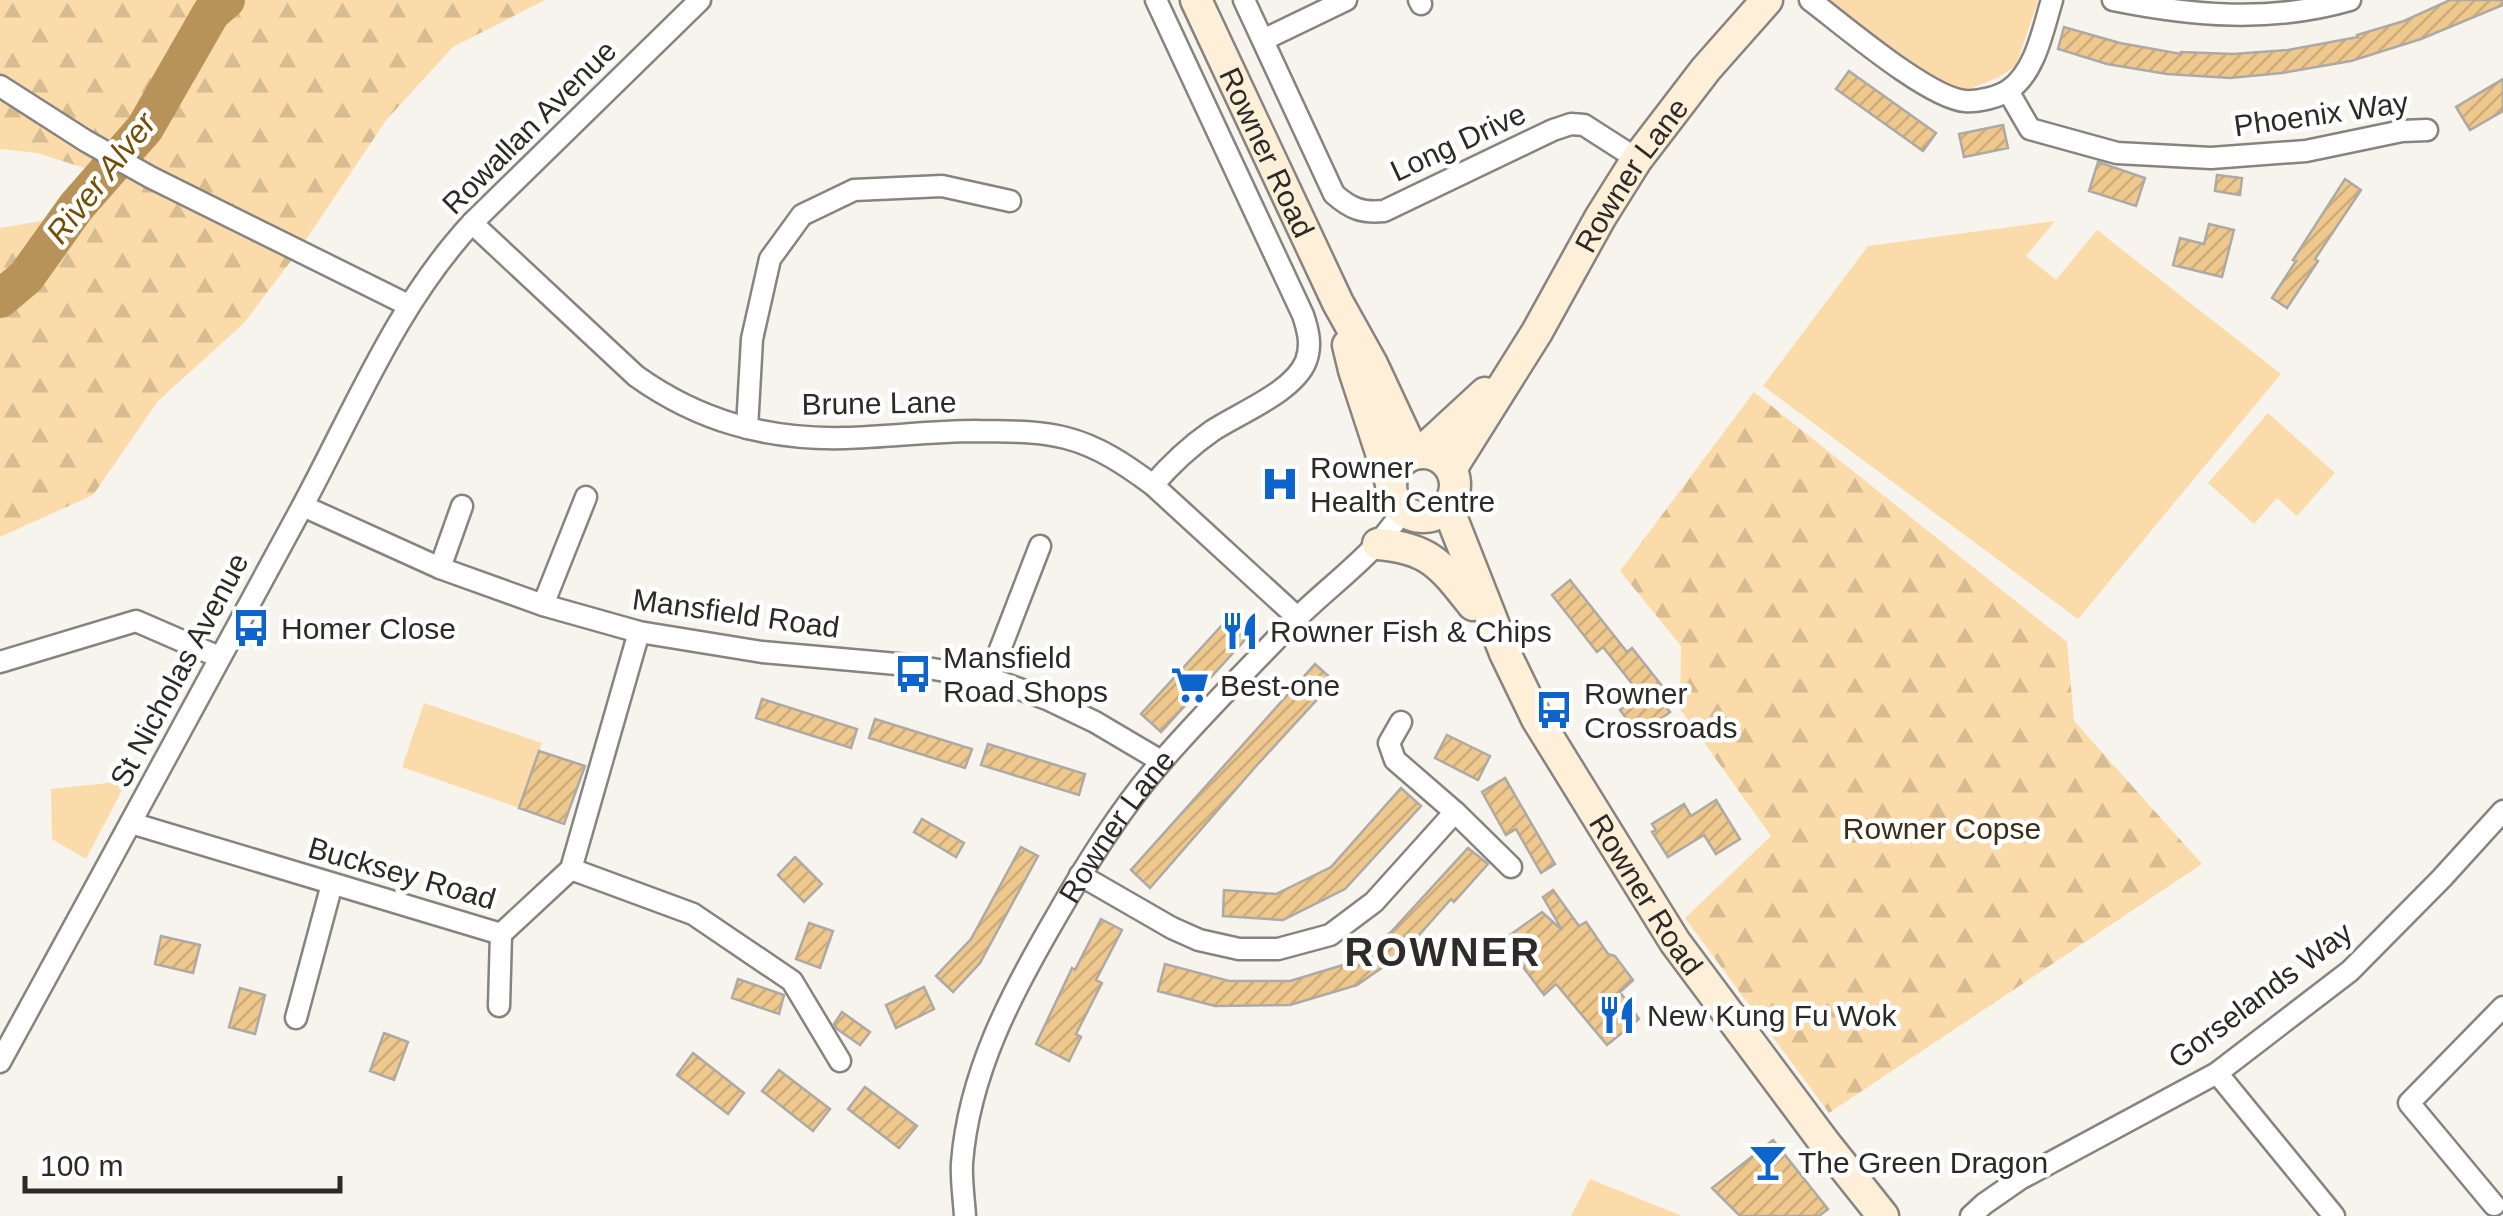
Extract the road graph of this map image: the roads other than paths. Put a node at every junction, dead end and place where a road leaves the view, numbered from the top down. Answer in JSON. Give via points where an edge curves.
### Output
{"nodes":[{"id":1,"x":700,"y":0,"type":"edge"},
{"id":2,"x":1156,"y":0,"type":"edge"},
{"id":3,"x":1196,"y":0,"type":"edge"},
{"id":4,"x":1244,"y":0,"type":"edge"},
{"id":5,"x":1346,"y":0,"type":"edge"},
{"id":6,"x":1767,"y":0,"type":"edge"},
{"id":7,"x":1810,"y":0,"type":"edge"},
{"id":8,"x":2052,"y":0,"type":"edge"},
{"id":9,"x":2113,"y":0,"type":"edge"},
{"id":10,"x":2350,"y":0,"type":"edge"},
{"id":11,"x":2197,"y":7,"type":"edge"},
{"id":12,"x":1263,"y":40,"type":"junction"},
{"id":13,"x":0,"y":86,"type":"edge"},
{"id":14,"x":2008,"y":91,"type":"junction"},
{"id":15,"x":2427,"y":130,"type":"dead end"},
{"id":16,"x":1637,"y":158,"type":"junction"},
{"id":17,"x":1010,"y":200,"type":"dead end"},
{"id":18,"x":472,"y":223,"type":"junction"},
{"id":19,"x":1338,"y":304,"type":"junction"},
{"id":20,"x":408,"y":305,"type":"junction"},
{"id":21,"x":1372,"y":364,"type":"junction"},
{"id":22,"x":1516,"y":364,"type":"junction"},
{"id":23,"x":746,"y":428,"type":"junction"},
{"id":24,"x":1446,"y":428,"type":"junction"},
{"id":25,"x":1417,"y":454,"type":"junction"},
{"id":26,"x":1451,"y":469,"type":"junction"},
{"id":27,"x":1153,"y":484,"type":"junction"},
{"id":28,"x":586,"y":497,"type":"dead end"},
{"id":29,"x":1418,"y":504,"type":"junction"},
{"id":30,"x":303,"y":506,"type":"junction"},
{"id":31,"x":462,"y":506,"type":"dead end"},
{"id":32,"x":1378,"y":544,"type":"junction"},
{"id":33,"x":1040,"y":546,"type":"dead end"},
{"id":34,"x":440,"y":568,"type":"junction"},
{"id":35,"x":543,"y":605,"type":"junction"},
{"id":36,"x":1473,"y":605,"type":"junction"},
{"id":37,"x":1297,"y":617,"type":"junction"},
{"id":38,"x":639,"y":632,"type":"junction"},
{"id":39,"x":1505,"y":653,"type":"junction"},
{"id":40,"x":220,"y":657,"type":"junction"},
{"id":41,"x":0,"y":662,"type":"edge"},
{"id":42,"x":989,"y":678,"type":"junction"},
{"id":43,"x":1401,"y":722,"type":"dead end"},
{"id":44,"x":1162,"y":762,"type":"junction"},
{"id":45,"x":2503,"y":811,"type":"edge"},
{"id":46,"x":1455,"y":812,"type":"junction"},
{"id":47,"x":131,"y":823,"type":"junction"},
{"id":48,"x":1511,"y":866,"type":"dead end"},
{"id":49,"x":571,"y":869,"type":"junction"},
{"id":50,"x":1080,"y":875,"type":"junction"},
{"id":51,"x":332,"y":884,"type":"junction"},
{"id":52,"x":502,"y":934,"type":"junction"},
{"id":53,"x":499,"y":1006,"type":"dead end"},
{"id":54,"x":2503,"y":1007,"type":"edge"},
{"id":55,"x":296,"y":1018,"type":"dead end"},
{"id":56,"x":840,"y":1061,"type":"dead end"},
{"id":57,"x":0,"y":1062,"type":"edge"},
{"id":58,"x":2217,"y":1073,"type":"junction"},
{"id":59,"x":2494,"y":1206,"type":"edge"},
{"id":60,"x":966,"y":1216,"type":"edge"},
{"id":61,"x":1884,"y":1216,"type":"edge"},
{"id":62,"x":1971,"y":1216,"type":"edge"},
{"id":63,"x":2334,"y":1216,"type":"edge"}],
"edges":[{"from":1,"to":18,"type":"street","name":"Rowallan Avenue"},
{"from":2,"to":27,"type":"street","via":[[1310,338],[1293,382],[1201,439]]},
{"from":3,"to":19,"type":"main road","name":"Rowner Road"},
{"from":4,"to":12,"type":"street","name":"Long Drive"},
{"from":5,"to":12,"type":"street"},
{"from":6,"to":16,"type":"main road","name":"Rowner Lane"},
{"from":7,"to":14,"type":"street","via":[[1925,86],[1963,101]]},
{"from":8,"to":14,"type":"street","via":[[2036,50]]},
{"from":9,"to":11,"type":"street"},
{"from":10,"to":11,"type":"street","via":[[2244,16]]},
{"from":12,"to":16,"type":"street","name":"Long Drive","via":[[1334,194],[1364,213],[1384,210],[1571,124]]},
{"from":13,"to":20,"type":"street","via":[[150,177]]},
{"from":14,"to":15,"type":"street","name":"Phoenix Way","via":[[2030,130],[2116,153],[2211,158],[2306,152]]},
{"from":16,"to":22,"type":"main road","name":"Rowner Lane"},
{"from":17,"to":23,"type":"street","via":[[942,186],[854,190],[802,215],[770,259],[752,339]]},
{"from":18,"to":20,"type":"street","name":"Rowallan Avenue"},
{"from":18,"to":23,"type":"street","name":"Brune Lane","via":[[636,376],[665,397]]},
{"from":19,"to":21,"type":"main road","name":"Rowner Road"},
{"from":19,"to":29,"type":"main road","name":"Rowner Road","via":[[1354,370]]},
{"from":20,"to":30,"type":"street","name":"St Nicholas Avenue"},
{"from":21,"to":24,"type":"main road","via":[[1406,406]]},
{"from":21,"to":25,"type":"main road","name":"Rowner Road"},
{"from":22,"to":24,"type":"main road","name":"Rowner Lane"},
{"from":22,"to":26,"type":"main road","name":"Rowner Lane"},
{"from":23,"to":27,"type":"street","name":"Brune Lane","via":[[800,438],[1034,432],[1095,448]]},
{"from":24,"to":25,"type":"main road","name":"Rowner Lane"},
{"from":25,"to":26,"type":"main road","via":[[1438,456]]},
{"from":25,"to":29,"type":"main road","name":"Rowner Lane","via":[[1398,466]]},
{"from":26,"to":29,"type":"main road","via":[[1455,488]]},
{"from":27,"to":37,"type":"street","name":"Brune Lane"},
{"from":28,"to":35,"type":"street"},
{"from":29,"to":32,"type":"street","name":"Rowner Lane"},
{"from":29,"to":36,"type":"main road","name":"Rowner Road"},
{"from":29,"to":39,"type":"main road","name":"Rowner Road"},
{"from":30,"to":34,"type":"street","name":"Mansfield Road"},
{"from":30,"to":40,"type":"street","name":"St Nicholas Avenue"},
{"from":31,"to":34,"type":"street"},
{"from":32,"to":36,"type":"main road","via":[[1417,550]]},
{"from":32,"to":37,"type":"street","name":"Rowner Lane"},
{"from":33,"to":42,"type":"street"},
{"from":34,"to":35,"type":"street","name":"Mansfield Road"},
{"from":35,"to":38,"type":"street","name":"Mansfield Road"},
{"from":36,"to":39,"type":"main road","name":"Rowner Road"},
{"from":37,"to":44,"type":"street","name":"Rowner Lane"},
{"from":38,"to":42,"type":"street","name":"Mansfield Road"},
{"from":38,"to":49,"type":"street"},
{"from":39,"to":61,"type":"main road","name":"Rowner Road","via":[[1537,719],[1675,942]]},
{"from":40,"to":41,"type":"street","via":[[136,621]]},
{"from":40,"to":47,"type":"street","name":"St Nicholas Avenue"},
{"from":42,"to":44,"type":"street","name":"Mansfield Road","via":[[1046,698]]},
{"from":43,"to":46,"type":"street","via":[[1389,743],[1395,760]]},
{"from":44,"to":50,"type":"street","name":"Rowner Lane"},
{"from":45,"to":58,"type":"street","name":"Gorselands Way","via":[[2350,970]]},
{"from":46,"to":48,"type":"street"},
{"from":46,"to":50,"type":"street","via":[[1374,902],[1330,935],[1278,949],[1199,940]]},
{"from":47,"to":51,"type":"street","name":"Bucksey Road"},
{"from":47,"to":57,"type":"street","name":"St Nicholas Avenue"},
{"from":49,"to":52,"type":"street","name":"Bucksey Road"},
{"from":49,"to":56,"type":"street","via":[[692,914],[792,981]]},
{"from":50,"to":60,"type":"street","name":"Rowner Lane","via":[[1022,975],[983,1063],[962,1165]]},
{"from":51,"to":52,"type":"street","name":"Bucksey Road"},
{"from":51,"to":55,"type":"street"},
{"from":52,"to":53,"type":"street"},
{"from":54,"to":59,"type":"street","via":[[2409,1103]]},
{"from":58,"to":62,"type":"street","name":"Gorselands Way","via":[[2020,1179]]},
{"from":58,"to":63,"type":"street"}]}
